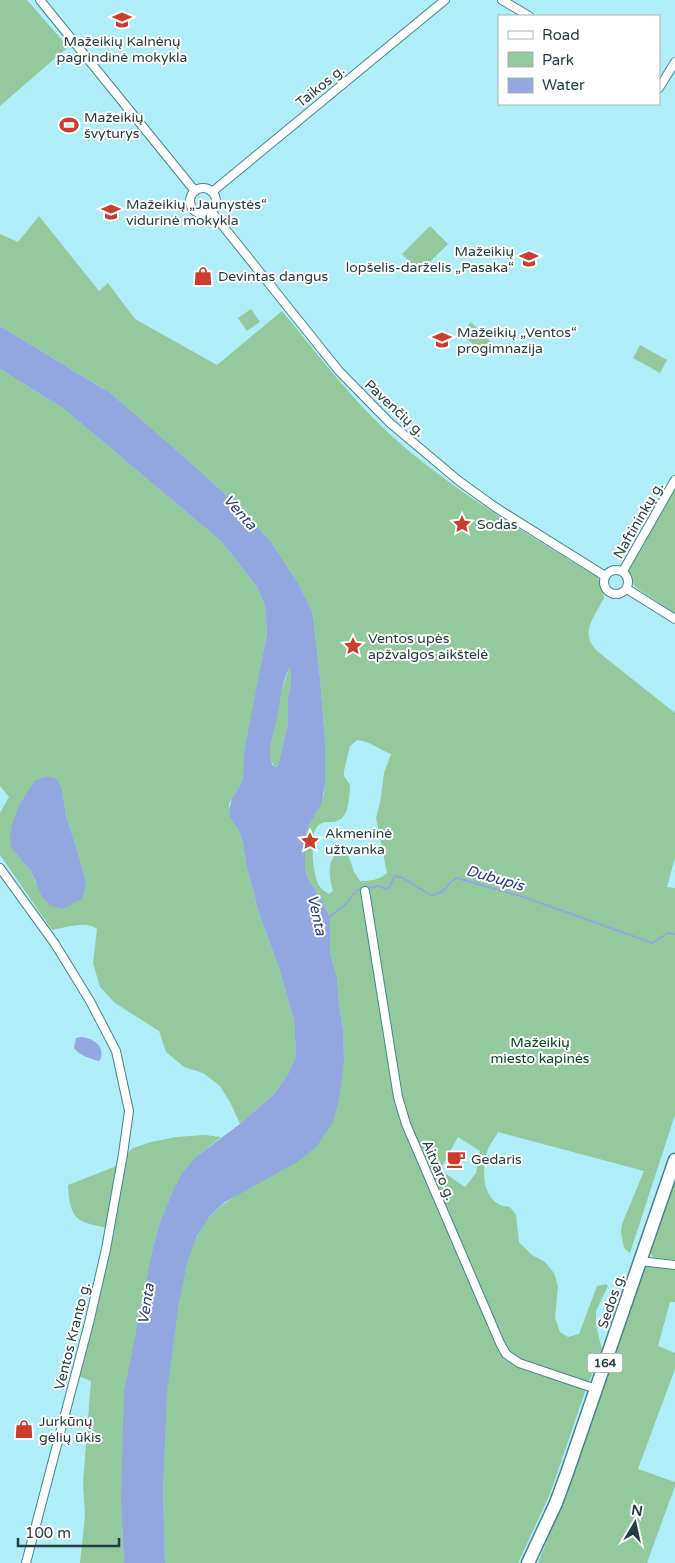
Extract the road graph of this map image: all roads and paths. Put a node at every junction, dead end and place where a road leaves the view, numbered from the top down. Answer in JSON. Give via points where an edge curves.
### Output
{"nodes":[{"id":1,"x":40,"y":0,"type":"edge"},
{"id":2,"x":445,"y":0,"type":"edge"},
{"id":3,"x":502,"y":0,"type":"edge"},
{"id":4,"x":528,"y":15,"type":"edge"},
{"id":5,"x":675,"y":62,"type":"edge"},
{"id":6,"x":660,"y":86,"type":"edge"},
{"id":7,"x":195,"y":191,"type":"junction"},
{"id":8,"x":212,"y":192,"type":"junction"},
{"id":9,"x":210,"y":211,"type":"junction"},
{"id":10,"x":675,"y":480,"type":"edge"},
{"id":11,"x":623,"y":571,"type":"junction"},
{"id":12,"x":606,"y":576,"type":"junction"},
{"id":13,"x":627,"y":589,"type":"junction"},
{"id":14,"x":675,"y":619,"type":"edge"},
{"id":15,"x":0,"y":868,"type":"edge"},
{"id":16,"x":365,"y":891,"type":"dead end"},
{"id":17,"x":675,"y":1160,"type":"edge"},
{"id":18,"x":640,"y":1262,"type":"junction"},
{"id":19,"x":675,"y":1265,"type":"edge"},
{"id":20,"x":596,"y":1389,"type":"junction"},
{"id":21,"x":26,"y":1563,"type":"edge"},
{"id":22,"x":528,"y":1563,"type":"edge"}],
"edges":[{"from":1,"to":7,"type":"street"},
{"from":2,"to":8,"type":"street","name":"Taikos g."},
{"from":3,"to":4,"type":"street"},
{"from":5,"to":6,"type":"street"},
{"from":7,"to":8,"type":"street","via":[[202,188]]},
{"from":7,"to":9,"type":"street","via":[[190,197],[192,208],[201,213]]},
{"from":8,"to":9,"type":"street","via":[[215,202]]},
{"from":9,"to":12,"type":"street","name":"Pavenčių g.","via":[[339,370],[390,423],[495,507]]},
{"from":10,"to":11,"type":"street","name":"Naftininkų g."},
{"from":11,"to":12,"type":"street","via":[[611,571]]},
{"from":11,"to":13,"type":"street","via":[[629,582]]},
{"from":12,"to":13,"type":"street","via":[[604,584],[611,594],[621,594]]},
{"from":13,"to":14,"type":"street"},
{"from":15,"to":21,"type":"street","name":"Ventos Kranto g.","via":[[55,944],[94,1009],[116,1051],[129,1111],[106,1250]]},
{"from":16,"to":20,"type":"street","name":"Aitvaro g.","via":[[398,1097],[406,1124],[500,1343],[506,1354],[519,1363]]},
{"from":17,"to":18,"type":"main road","name":"Sedos g.","number":"164"},
{"from":18,"to":19,"type":"street"},
{"from":18,"to":20,"type":"main road","name":"Sedos g.","number":"164"},
{"from":20,"to":22,"type":"main road","name":"Sedos g.","number":"164","via":[[556,1503]]}]}
